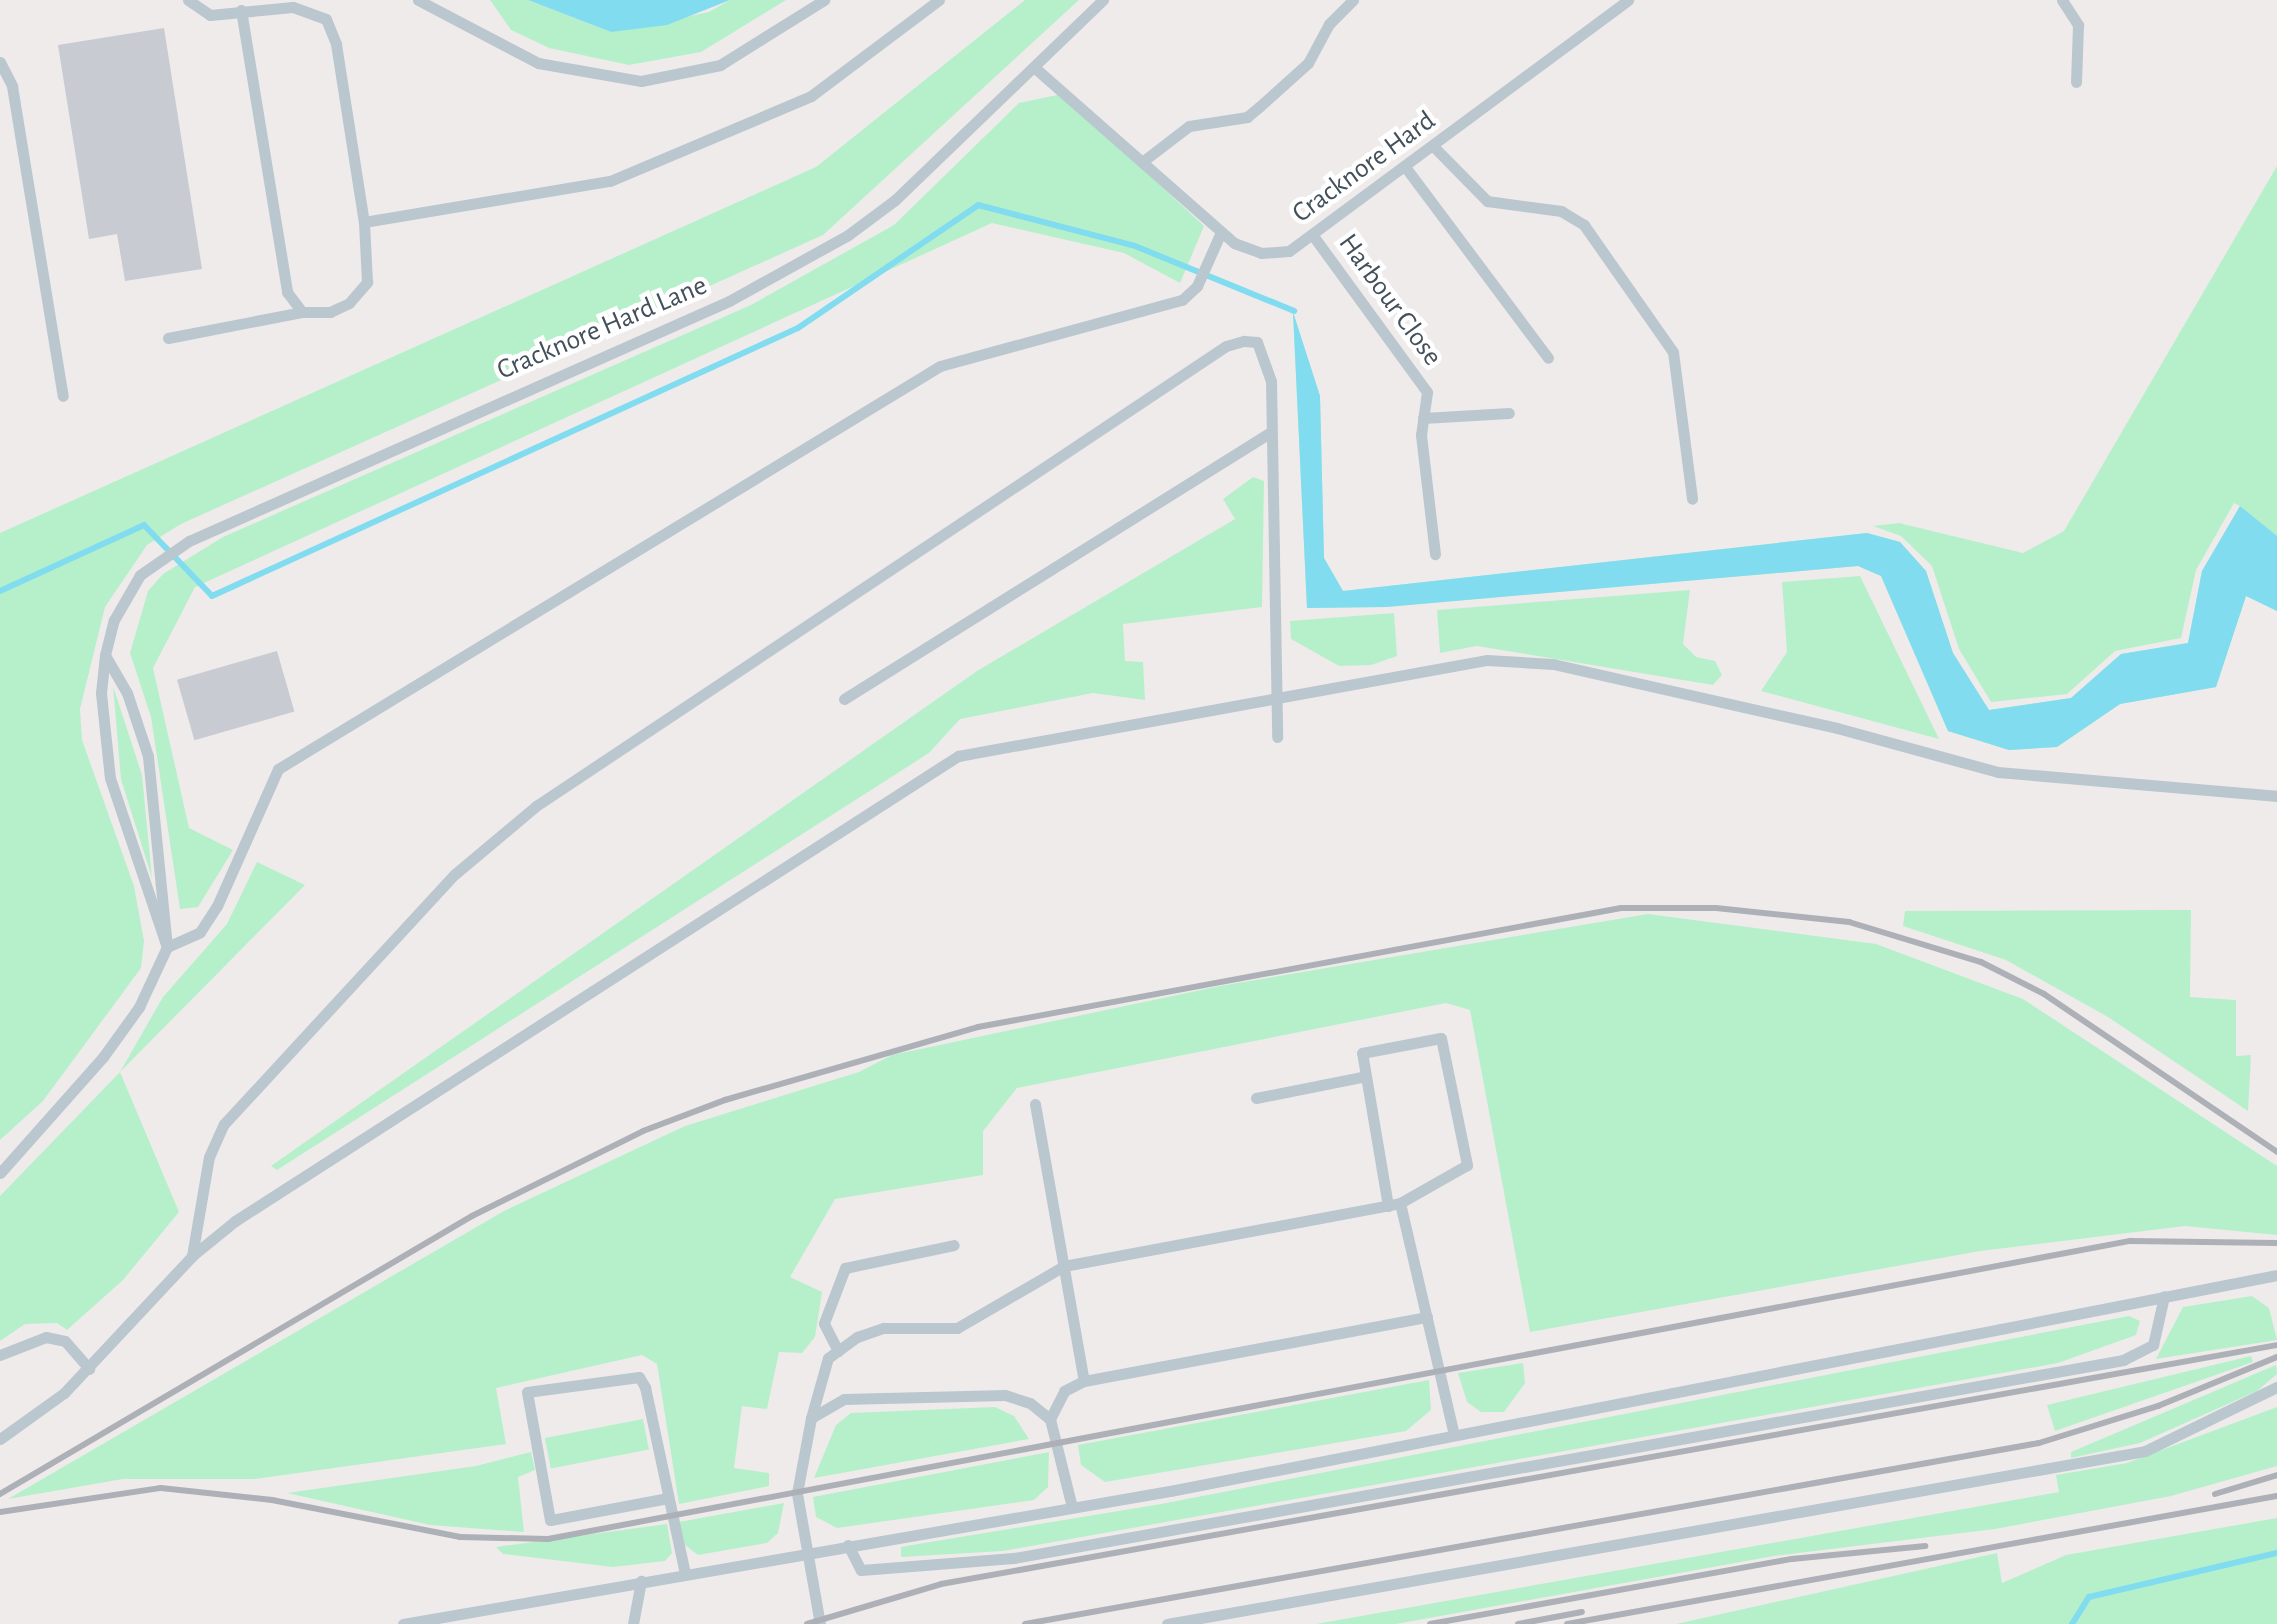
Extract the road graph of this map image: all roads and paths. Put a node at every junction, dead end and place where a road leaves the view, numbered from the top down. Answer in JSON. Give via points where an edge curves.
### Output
{"nodes":[{"id":1,"x":188,"y":0,"type":"edge"},
{"id":2,"x":418,"y":0,"type":"edge"},
{"id":3,"x":824,"y":0,"type":"edge"},
{"id":4,"x":939,"y":0,"type":"edge"},
{"id":5,"x":1103,"y":0,"type":"edge"},
{"id":6,"x":1353,"y":0,"type":"edge"},
{"id":7,"x":1628,"y":0,"type":"edge"},
{"id":8,"x":2062,"y":0,"type":"edge"},
{"id":9,"x":1613,"y":6,"type":"edge"},
{"id":10,"x":241,"y":10,"type":"junction"},
{"id":11,"x":0,"y":62,"type":"edge"},
{"id":12,"x":1035,"y":68,"type":"junction"},
{"id":13,"x":2076,"y":82,"type":"dead end"},
{"id":14,"x":1434,"y":147,"type":"junction"},
{"id":15,"x":1142,"y":162,"type":"junction"},
{"id":16,"x":1406,"y":168,"type":"junction"},
{"id":17,"x":364,"y":222,"type":"junction"},
{"id":18,"x":1221,"y":232,"type":"junction"},
{"id":19,"x":1314,"y":238,"type":"junction"},
{"id":20,"x":302,"y":312,"type":"junction"},
{"id":21,"x":168,"y":338,"type":"dead end"},
{"id":22,"x":1548,"y":358,"type":"dead end"},
{"id":23,"x":63,"y":396,"type":"dead end"},
{"id":24,"x":1509,"y":413,"type":"dead end"},
{"id":25,"x":1422,"y":418,"type":"junction"},
{"id":26,"x":1272,"y":432,"type":"junction"},
{"id":27,"x":1692,"y":499,"type":"dead end"},
{"id":28,"x":1434,"y":554,"type":"dead end"},
{"id":29,"x":105,"y":655,"type":"junction"},
{"id":30,"x":844,"y":698,"type":"dead end"},
{"id":31,"x":1273,"y":698,"type":"junction"},
{"id":32,"x":1277,"y":737,"type":"dead end"},
{"id":33,"x":2277,"y":796,"type":"edge"},
{"id":34,"x":167,"y":947,"type":"junction"},
{"id":35,"x":1366,"y":1076,"type":"junction"},
{"id":36,"x":1256,"y":1098,"type":"dead end"},
{"id":37,"x":1034,"y":1104,"type":"dead end"},
{"id":38,"x":0,"y":1173,"type":"edge"},
{"id":39,"x":1394,"y":1204,"type":"junction"},
{"id":40,"x":954,"y":1244,"type":"dead end"},
{"id":41,"x":192,"y":1256,"type":"junction"},
{"id":42,"x":1064,"y":1266,"type":"junction"},
{"id":43,"x":2277,"y":1275,"type":"edge"},
{"id":44,"x":2164,"y":1296,"type":"junction"},
{"id":45,"x":1427,"y":1317,"type":"junction"},
{"id":46,"x":838,"y":1351,"type":"junction"},
{"id":47,"x":0,"y":1355,"type":"edge"},
{"id":48,"x":89,"y":1368,"type":"junction"},
{"id":49,"x":1084,"y":1381,"type":"junction"},
{"id":50,"x":2277,"y":1387,"type":"edge"},
{"id":51,"x":811,"y":1418,"type":"junction"},
{"id":52,"x":1050,"y":1419,"type":"junction"},
{"id":53,"x":1454,"y":1435,"type":"junction"},
{"id":54,"x":0,"y":1439,"type":"edge"},
{"id":55,"x":668,"y":1498,"type":"junction"},
{"id":56,"x":1072,"y":1507,"type":"junction"},
{"id":57,"x":848,"y":1544,"type":"junction"},
{"id":58,"x":806,"y":1552,"type":"junction"},
{"id":59,"x":685,"y":1574,"type":"junction"},
{"id":60,"x":642,"y":1581,"type":"junction"},
{"id":61,"x":402,"y":1624,"type":"edge"},
{"id":62,"x":632,"y":1624,"type":"edge"},
{"id":63,"x":820,"y":1624,"type":"edge"},
{"id":64,"x":1167,"y":1624,"type":"edge"}],
"edges":[{"from":1,"to":10,"type":"lane","via":[[210,14]]},
{"from":2,"to":3,"type":"lane","via":[[538,63],[640,82],[720,65]]},
{"from":4,"to":17,"type":"lane","via":[[811,96],[610,181]]},
{"from":5,"to":12,"type":"lane","name":"Cracknore Hard Lane"},
{"from":6,"to":15,"type":"lane","via":[[1329,24],[1314,56],[1260,107],[1246,117],[1189,126]]},
{"from":7,"to":9,"type":"lane","name":"Cracknore Hard"},
{"from":8,"to":13,"type":"lane","via":[[2078,25]]},
{"from":9,"to":14,"type":"lane","name":"Cracknore Hard"},
{"from":10,"to":17,"type":"lane","via":[[293,7],[317,13],[332,29]]},
{"from":10,"to":20,"type":"lane","via":[[287,292]]},
{"from":11,"to":23,"type":"lane","via":[[12,86]]},
{"from":12,"to":15,"type":"lane","name":"Cracknore Hard"},
{"from":12,"to":29,"type":"lane","name":"Cracknore Hard Lane","via":[[895,200],[802,265],[162,556],[126,596]]},
{"from":14,"to":16,"type":"lane","name":"Cracknore Hard"},
{"from":14,"to":27,"type":"lane","via":[[1487,201],[1561,210],[1584,225],[1673,352]]},
{"from":15,"to":18,"type":"lane","name":"Cracknore Hard"},
{"from":16,"to":19,"type":"lane","name":"Cracknore Hard"},
{"from":16,"to":22,"type":"lane"},
{"from":17,"to":20,"type":"lane","via":[[367,282],[349,304]]},
{"from":18,"to":19,"type":"lane","name":"Cracknore Hard","via":[[1262,253],[1289,251]]},
{"from":18,"to":34,"type":"lane","via":[[1196,286],[1182,300],[940,366],[278,769],[217,906],[200,932]]},
{"from":19,"to":25,"type":"lane","name":"Harbour Close","via":[[1427,392]]},
{"from":20,"to":21,"type":"lane"},
{"from":24,"to":25,"type":"lane"},
{"from":25,"to":28,"type":"lane"},
{"from":26,"to":30,"type":"lane"},
{"from":26,"to":31,"type":"lane"},
{"from":26,"to":41,"type":"lane","via":[[1264,354],[1257,342],[1226,346],[536,806],[455,874],[224,1124],[208,1157]]},
{"from":29,"to":34,"type":"lane","name":"Cracknore Hard Lane","via":[[101,694],[110,778]]},
{"from":29,"to":34,"type":"lane","via":[[128,694],[148,756]]},
{"from":31,"to":32,"type":"lane"},
{"from":31,"to":33,"type":"lane","via":[[1487,660],[1554,664],[1998,772]]},
{"from":31,"to":41,"type":"lane","via":[[958,756],[368,1132]]},
{"from":34,"to":38,"type":"lane","via":[[139,1008],[103,1057]]},
{"from":35,"to":36,"type":"lane"},
{"from":35,"to":39,"type":"lane"},
{"from":35,"to":39,"type":"lane","via":[[1362,1054],[1441,1038],[1467,1164]]},
{"from":37,"to":42,"type":"lane"},
{"from":39,"to":42,"type":"lane"},
{"from":39,"to":45,"type":"lane"},
{"from":40,"to":46,"type":"lane","via":[[845,1268],[824,1323]]},
{"from":41,"to":48,"type":"lane"},
{"from":42,"to":46,"type":"lane","via":[[957,1328],[883,1328]]},
{"from":42,"to":49,"type":"lane"},
{"from":43,"to":44,"type":"lane"},
{"from":44,"to":53,"type":"lane"},
{"from":44,"to":57,"type":"lane","via":[[2153,1346],[2124,1360],[1014,1558],[861,1570]]},
{"from":45,"to":49,"type":"lane"},
{"from":45,"to":53,"type":"lane"},
{"from":46,"to":51,"type":"lane","via":[[818,1377]]},
{"from":47,"to":48,"type":"lane","via":[[46,1338],[66,1341]]},
{"from":48,"to":54,"type":"lane"},
{"from":49,"to":52,"type":"lane","via":[[1064,1390]]},
{"from":50,"to":64,"type":"lane","via":[[2144,1451]]},
{"from":51,"to":52,"type":"lane","via":[[844,1399],[1005,1395]]},
{"from":51,"to":58,"type":"lane","via":[[797,1493]]},
{"from":52,"to":56,"type":"lane"},
{"from":53,"to":56,"type":"lane"},
{"from":55,"to":55,"type":"lane","via":[[639,1377],[527,1392],[550,1520]]},
{"from":55,"to":59,"type":"lane"},
{"from":56,"to":57,"type":"lane"},
{"from":57,"to":58,"type":"lane"},
{"from":58,"to":59,"type":"lane"},
{"from":58,"to":63,"type":"lane"},
{"from":59,"to":60,"type":"lane"},
{"from":60,"to":61,"type":"lane"},
{"from":60,"to":62,"type":"lane"}]}
